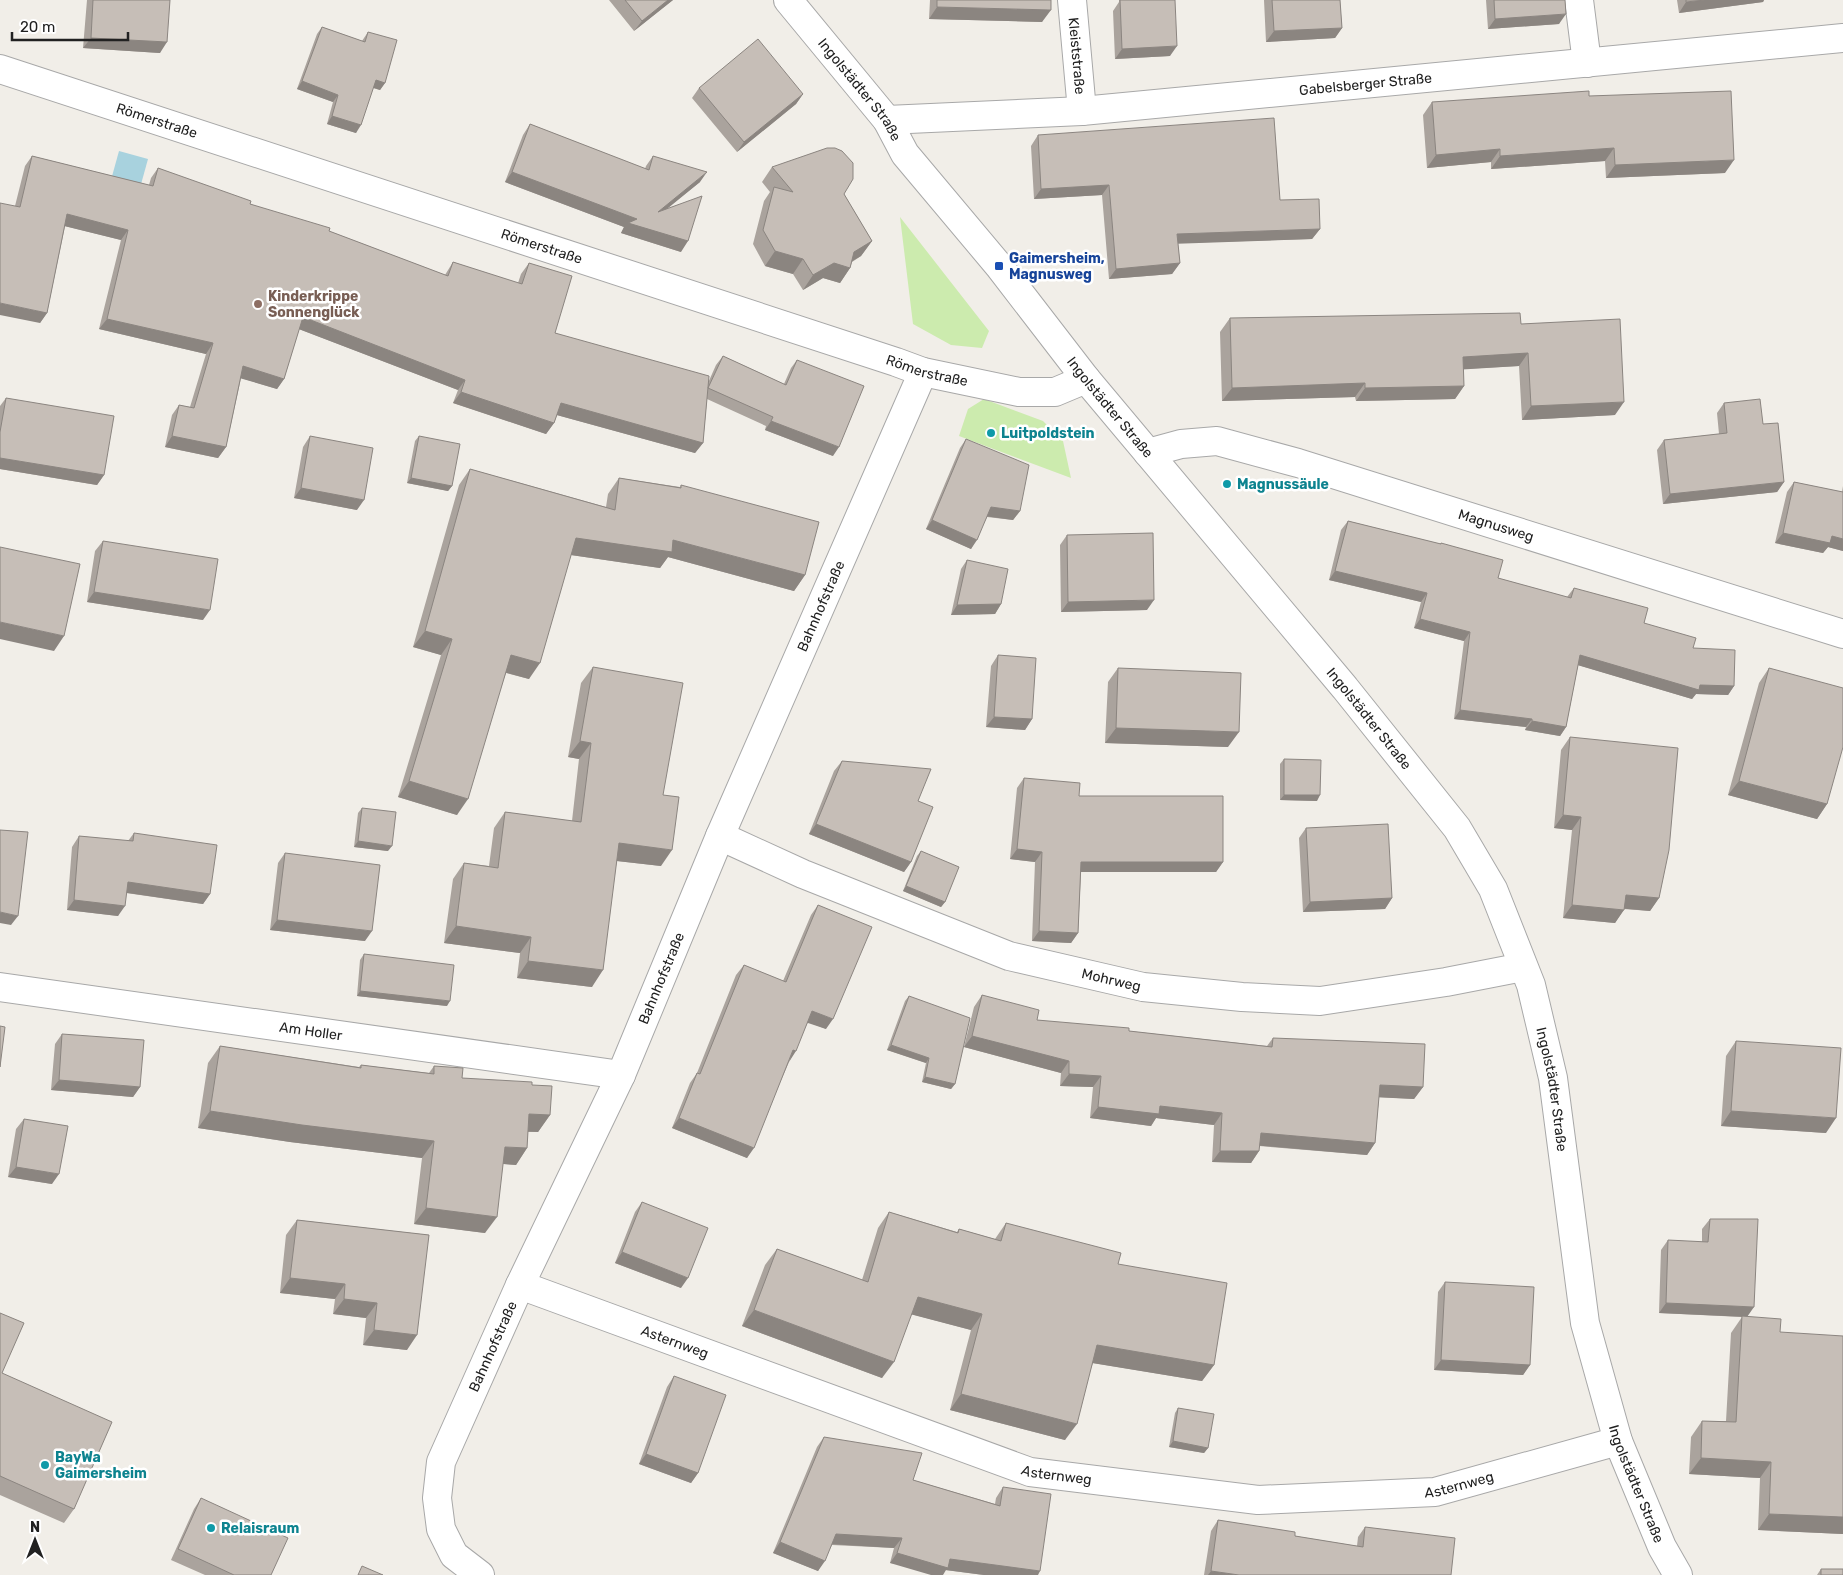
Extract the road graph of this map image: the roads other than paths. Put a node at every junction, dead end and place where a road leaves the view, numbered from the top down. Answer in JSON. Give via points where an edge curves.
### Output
{"nodes":[{"id":1,"x":788,"y":0,"type":"edge"},
{"id":2,"x":1072,"y":0,"type":"edge"},
{"id":3,"x":1579,"y":0,"type":"edge"},
{"id":4,"x":1843,"y":38,"type":"edge"},
{"id":5,"x":1587,"y":63,"type":"junction"},
{"id":6,"x":0,"y":69,"type":"edge"},
{"id":7,"x":1082,"y":111,"type":"junction"},
{"id":8,"x":887,"y":120,"type":"junction"},
{"id":9,"x":923,"y":372,"type":"junction"},
{"id":10,"x":1086,"y":379,"type":"junction"},
{"id":11,"x":1148,"y":453,"type":"junction"},
{"id":12,"x":1843,"y":634,"type":"edge"},
{"id":13,"x":720,"y":836,"type":"junction"},
{"id":14,"x":1523,"y":967,"type":"junction"},
{"id":15,"x":0,"y":988,"type":"edge"},
{"id":16,"x":621,"y":1074,"type":"junction"},
{"id":17,"x":520,"y":1285,"type":"junction"},
{"id":18,"x":1618,"y":1441,"type":"junction"},
{"id":19,"x":480,"y":1575,"type":"edge"},
{"id":20,"x":1678,"y":1575,"type":"edge"}],
"edges":[{"from":1,"to":8,"type":"street","name":"Ingolstädter Straße"},
{"from":2,"to":7,"type":"street","name":"Kleiststraße"},
{"from":3,"to":5,"type":"street"},
{"from":4,"to":5,"type":"street","name":"Gabelsberger Straße"},
{"from":5,"to":7,"type":"street","name":"Gabelsberger Straße"},
{"from":6,"to":9,"type":"street","name":"Römerstraße"},
{"from":7,"to":8,"type":"street","name":"Gabelsberger Straße"},
{"from":8,"to":10,"type":"street","name":"Ingolstädter Straße","via":[[905,154],[999,266]]},
{"from":9,"to":10,"type":"street","name":"Römerstraße","via":[[1019,392],[1055,392]]},
{"from":9,"to":13,"type":"street","name":"Bahnhofstraße"},
{"from":10,"to":11,"type":"street","name":"Ingolstädter Straße"},
{"from":11,"to":12,"type":"street","name":"Magnusweg","via":[[1181,444],[1217,442],[1308,466]]},
{"from":11,"to":14,"type":"street","name":"Ingolstädter Straße","via":[[1345,688],[1457,828],[1493,888]]},
{"from":13,"to":14,"type":"street","name":"Mohrweg","via":[[802,874],[1009,956],[1143,987],[1320,1001]]},
{"from":13,"to":16,"type":"street","name":"Bahnhofstraße"},
{"from":14,"to":18,"type":"street","name":"Ingolstädter Straße","via":[[1553,1078],[1585,1323]]},
{"from":15,"to":16,"type":"street","name":"Am Holler"},
{"from":16,"to":17,"type":"street","name":"Bahnhofstraße"},
{"from":17,"to":18,"type":"street","name":"Asternweg","via":[[1030,1472],[1258,1500],[1435,1492]]},
{"from":17,"to":19,"type":"street","name":"Bahnhofstraße","via":[[442,1462],[437,1498],[441,1529],[454,1554]]},
{"from":18,"to":20,"type":"street","name":"Ingolstädter Straße","via":[[1662,1547]]}]}
